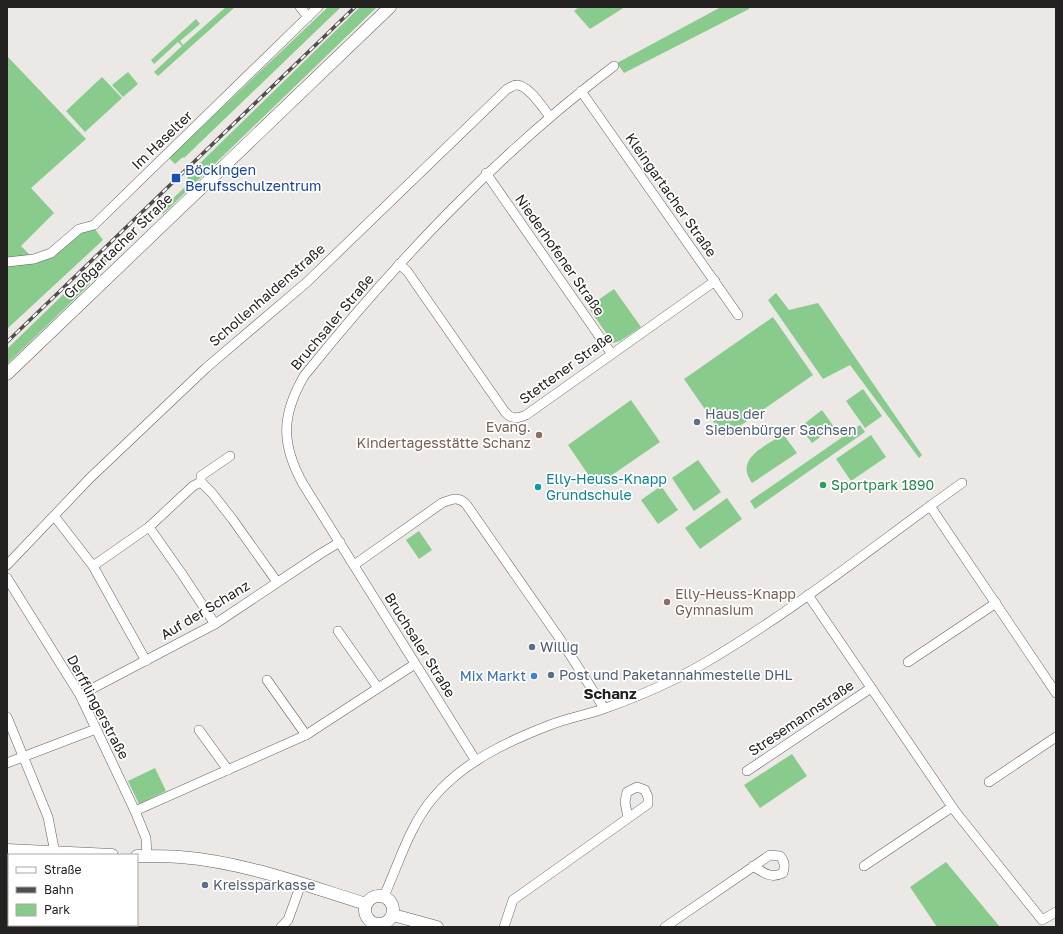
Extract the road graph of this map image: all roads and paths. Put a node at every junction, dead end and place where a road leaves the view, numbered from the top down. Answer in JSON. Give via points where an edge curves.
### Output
{"nodes":[{"id":1,"x":300,"y":7,"type":"edge"},
{"id":2,"x":318,"y":7,"type":"edge"},
{"id":3,"x":390,"y":7,"type":"edge"},
{"id":4,"x":308,"y":17,"type":"junction"},
{"id":5,"x":614,"y":66,"type":"dead end"},
{"id":6,"x":581,"y":91,"type":"junction"},
{"id":7,"x":550,"y":117,"type":"junction"},
{"id":8,"x":486,"y":173,"type":"junction"},
{"id":9,"x":7,"y":262,"type":"edge"},
{"id":10,"x":398,"y":264,"type":"junction"},
{"id":11,"x":714,"y":281,"type":"junction"},
{"id":12,"x":738,"y":315,"type":"dead end"},
{"id":13,"x":611,"y":353,"type":"junction"},
{"id":14,"x":7,"y":374,"type":"edge"},
{"id":15,"x":230,"y":456,"type":"dead end"},
{"id":16,"x":201,"y":482,"type":"junction"},
{"id":17,"x":962,"y":483,"type":"dead end"},
{"id":18,"x":930,"y":506,"type":"junction"},
{"id":19,"x":55,"y":517,"type":"junction"},
{"id":20,"x":149,"y":527,"type":"junction"},
{"id":21,"x":340,"y":542,"type":"junction"},
{"id":22,"x":354,"y":565,"type":"junction"},
{"id":23,"x":7,"y":566,"type":"edge"},
{"id":24,"x":93,"y":566,"type":"junction"},
{"id":25,"x":7,"y":578,"type":"edge"},
{"id":26,"x":277,"y":582,"type":"junction"},
{"id":27,"x":808,"y":595,"type":"junction"},
{"id":28,"x":996,"y":603,"type":"junction"},
{"id":29,"x":215,"y":624,"type":"junction"},
{"id":30,"x":338,"y":631,"type":"dead end"},
{"id":31,"x":146,"y":661,"type":"junction"},
{"id":32,"x":908,"y":662,"type":"dead end"},
{"id":33,"x":415,"y":664,"type":"junction"},
{"id":34,"x":267,"y":680,"type":"dead end"},
{"id":35,"x":378,"y":688,"type":"junction"},
{"id":36,"x":871,"y":688,"type":"junction"},
{"id":37,"x":1056,"y":693,"type":"edge"},
{"id":38,"x":80,"y":695,"type":"junction"},
{"id":39,"x":604,"y":708,"type":"junction"},
{"id":40,"x":7,"y":717,"type":"edge"},
{"id":41,"x":96,"y":729,"type":"junction"},
{"id":42,"x":199,"y":730,"type":"dead end"},
{"id":43,"x":306,"y":735,"type":"junction"},
{"id":44,"x":1056,"y":738,"type":"edge"},
{"id":45,"x":24,"y":757,"type":"junction"},
{"id":46,"x":476,"y":761,"type":"junction"},
{"id":47,"x":7,"y":763,"type":"edge"},
{"id":48,"x":228,"y":770,"type":"junction"},
{"id":49,"x":747,"y":771,"type":"dead end"},
{"id":50,"x":990,"y":782,"type":"dead end"},
{"id":51,"x":952,"y":808,"type":"junction"},
{"id":52,"x":135,"y":811,"type":"junction"},
{"id":53,"x":628,"y":818,"type":"dead end"},
{"id":54,"x":7,"y":850,"type":"edge"},
{"id":55,"x":55,"y":853,"type":"junction"},
{"id":56,"x":84,"y":854,"type":"edge"},
{"id":57,"x":142,"y":856,"type":"edge"},
{"id":58,"x":753,"y":866,"type":"dead end"},
{"id":59,"x":864,"y":866,"type":"dead end"},
{"id":60,"x":301,"y":884,"type":"junction"},
{"id":61,"x":384,"y":896,"type":"junction"},
{"id":62,"x":366,"y":904,"type":"junction"},
{"id":63,"x":1056,"y":912,"type":"edge"},
{"id":64,"x":393,"y":915,"type":"junction"},
{"id":65,"x":376,"y":925,"type":"edge"},
{"id":66,"x":281,"y":927,"type":"edge"},
{"id":67,"x":437,"y":927,"type":"edge"},
{"id":68,"x":504,"y":927,"type":"edge"},
{"id":69,"x":665,"y":927,"type":"edge"}],
"edges":[{"from":1,"to":4,"type":"street"},
{"from":2,"to":4,"type":"street","name":"Im Haselter"},
{"from":3,"to":14,"type":"main road","name":"Großgartacher Straße"},
{"from":4,"to":9,"type":"street","name":"Im Haselter","via":[[94,225],[79,229],[51,253],[34,259]]},
{"from":5,"to":6,"type":"street","name":"Bruchsaler Straße"},
{"from":6,"to":7,"type":"street","name":"Bruchsaler Straße"},
{"from":6,"to":11,"type":"street","name":"Kleingartacher Straße"},
{"from":7,"to":8,"type":"street","name":"Bruchsaler Straße"},
{"from":7,"to":19,"type":"street","name":"Schollenhaldenstraße","via":[[524,86],[517,85],[507,89],[307,282],[206,368],[90,478]]},
{"from":8,"to":10,"type":"street","name":"Bruchsaler Straße"},
{"from":8,"to":13,"type":"street","name":"Niederhofener Straße"},
{"from":10,"to":13,"type":"street","name":"Stettener Straße","via":[[407,271],[508,416],[520,418],[526,415]]},
{"from":10,"to":21,"type":"street","name":"Bruchsaler Straße","via":[[308,370],[292,397],[287,419],[286,436],[293,464]]},
{"from":11,"to":12,"type":"street","name":"Kleingartacher Straße"},
{"from":11,"to":13,"type":"street","name":"Stettener Straße"},
{"from":15,"to":16,"type":"street","via":[[202,476]]},
{"from":16,"to":20,"type":"street","via":[[193,486]]},
{"from":16,"to":26,"type":"street","via":[[233,520]]},
{"from":17,"to":18,"type":"street"},
{"from":18,"to":27,"type":"street"},
{"from":18,"to":28,"type":"street"},
{"from":19,"to":23,"type":"street","name":"Schollenhaldenstraße"},
{"from":19,"to":24,"type":"street"},
{"from":20,"to":24,"type":"street"},
{"from":20,"to":29,"type":"street"},
{"from":21,"to":22,"type":"street","name":"Bruchsaler Straße"},
{"from":21,"to":26,"type":"street","name":"Auf der Schanz"},
{"from":22,"to":33,"type":"street","name":"Bruchsaler Straße"},
{"from":22,"to":39,"type":"street","via":[[442,503],[455,498],[461,499],[571,654]]},
{"from":24,"to":31,"type":"street"},
{"from":25,"to":38,"type":"street","name":"Derfflingerstraße"},
{"from":26,"to":29,"type":"street","name":"Auf der Schanz"},
{"from":27,"to":36,"type":"street","name":"Stresemannstraße"},
{"from":27,"to":39,"type":"street","via":[[701,666],[674,680]]},
{"from":28,"to":32,"type":"street"},
{"from":28,"to":37,"type":"street"},
{"from":29,"to":31,"type":"street","name":"Auf der Schanz"},
{"from":30,"to":35,"type":"street"},
{"from":31,"to":38,"type":"street","name":"Auf der Schanz"},
{"from":33,"to":35,"type":"street"},
{"from":33,"to":46,"type":"street","name":"Bruchsaler Straße"},
{"from":34,"to":43,"type":"street"},
{"from":35,"to":43,"type":"street"},
{"from":36,"to":49,"type":"street","name":"Stresemannstraße"},
{"from":36,"to":51,"type":"street","name":"Stresemannstraße"},
{"from":38,"to":41,"type":"street","name":"Derfflingerstraße"},
{"from":39,"to":46,"type":"street","via":[[551,724]]},
{"from":40,"to":45,"type":"street"},
{"from":41,"to":45,"type":"street"},
{"from":41,"to":52,"type":"street","name":"Derfflingerstraße"},
{"from":42,"to":48,"type":"street"},
{"from":43,"to":48,"type":"street"},
{"from":44,"to":50,"type":"street"},
{"from":45,"to":47,"type":"street"},
{"from":45,"to":55,"type":"street","via":[[48,816]]},
{"from":46,"to":61,"type":"street","via":[[445,786],[425,809]]},
{"from":48,"to":52,"type":"street"},
{"from":51,"to":59,"type":"street"},
{"from":51,"to":63,"type":"street","name":"Stresemannstraße","via":[[1042,920]]},
{"from":52,"to":57,"type":"street","name":"Derfflingerstraße","via":[[146,838]]},
{"from":53,"to":68,"type":"street","via":[[513,900]]},
{"from":54,"to":55,"type":"main road"},
{"from":55,"to":56,"type":"main road"},
{"from":57,"to":60,"type":"main road","via":[[181,857],[214,862]]},
{"from":58,"to":69,"type":"street"},
{"from":60,"to":62,"type":"main road"},
{"from":60,"to":66,"type":"street","via":[[288,920]]},
{"from":61,"to":62,"type":"main road","via":[[370,898]]},
{"from":61,"to":64,"type":"main road","via":[[394,907]]},
{"from":62,"to":65,"type":"main road","via":[[367,916]]},
{"from":64,"to":65,"type":"main road","via":[[389,920]]},
{"from":64,"to":67,"type":"main road"}]}
